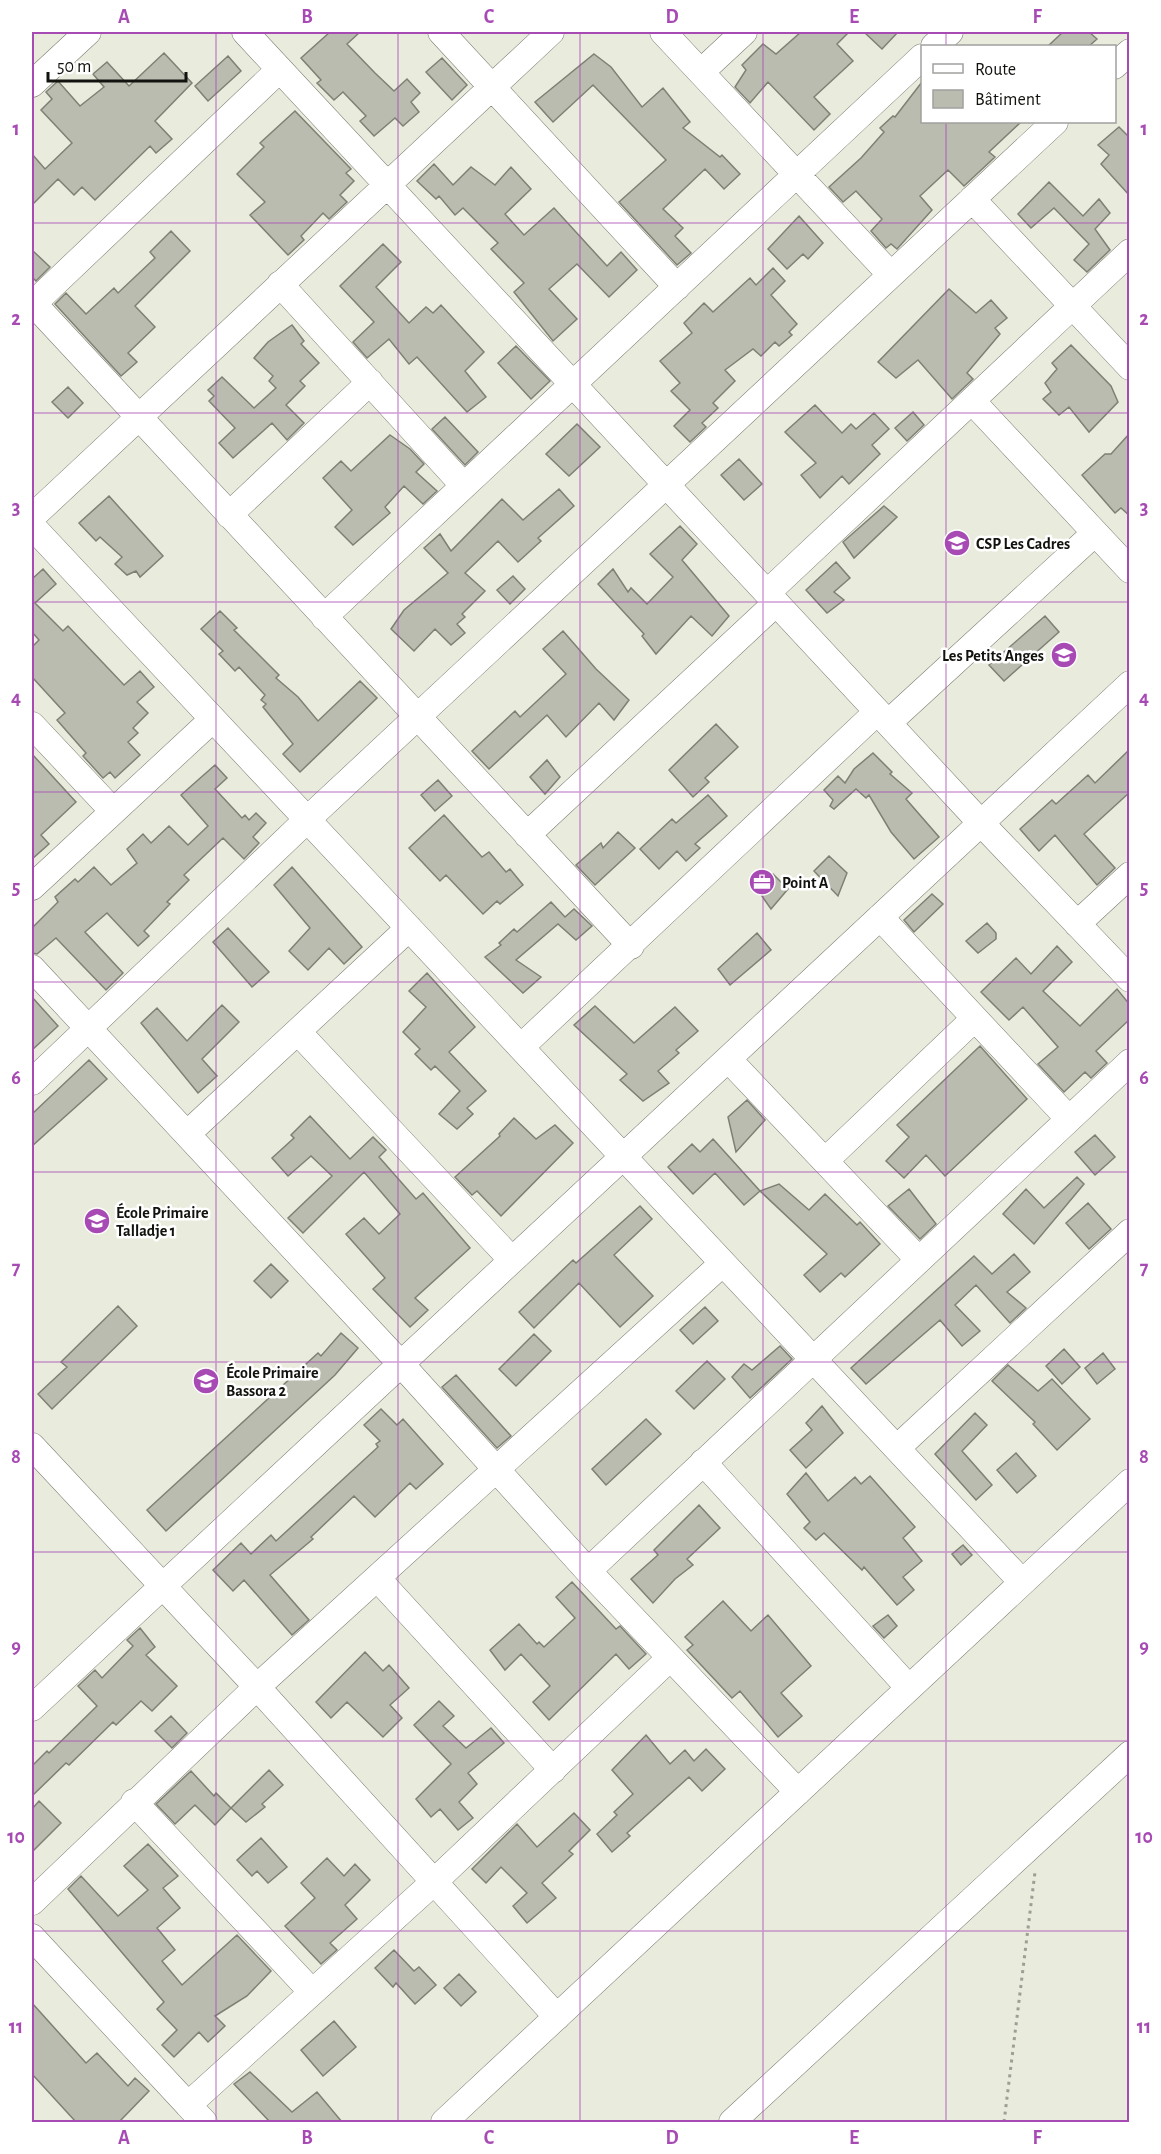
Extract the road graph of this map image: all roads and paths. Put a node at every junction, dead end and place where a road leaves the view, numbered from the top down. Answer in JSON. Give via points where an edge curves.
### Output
{"nodes":[{"id":1,"x":88,"y":32,"type":"edge"},
{"id":2,"x":245,"y":32,"type":"edge"},
{"id":3,"x":441,"y":32,"type":"edge"},
{"id":4,"x":551,"y":32,"type":"edge"},
{"id":5,"x":663,"y":32,"type":"edge"},
{"id":6,"x":744,"y":32,"type":"edge"},
{"id":7,"x":950,"y":32,"type":"edge"},
{"id":8,"x":935,"y":45,"type":"edge"},
{"id":9,"x":1130,"y":52,"type":"edge"},
{"id":10,"x":921,"y":58,"type":"edge"},
{"id":11,"x":1116,"y":64,"type":"edge"},
{"id":12,"x":279,"y":70,"type":"junction"},
{"id":13,"x":701,"y":72,"type":"junction"},
{"id":14,"x":32,"y":84,"type":"edge"},
{"id":15,"x":492,"y":87,"type":"junction"},
{"id":16,"x":1054,"y":123,"type":"edge"},
{"id":17,"x":796,"y":175,"type":"junction"},
{"id":18,"x":387,"y":185,"type":"junction"},
{"id":19,"x":972,"y":199,"type":"junction"},
{"id":20,"x":1130,"y":252,"type":"edge"},
{"id":21,"x":891,"y":275,"type":"junction"},
{"id":22,"x":280,"y":284,"type":"junction"},
{"id":23,"x":677,"y":287,"type":"junction"},
{"id":24,"x":32,"y":303,"type":"edge"},
{"id":25,"x":1072,"y":306,"type":"junction"},
{"id":26,"x":1130,"y":367,"type":"edge"},
{"id":27,"x":370,"y":382,"type":"junction"},
{"id":28,"x":572,"y":384,"type":"junction"},
{"id":29,"x":972,"y":401,"type":"junction"},
{"id":30,"x":139,"y":417,"type":"junction"},
{"id":31,"x":666,"y":485,"type":"junction"},
{"id":32,"x":464,"y":486,"type":"junction"},
{"id":33,"x":229,"y":515,"type":"junction"},
{"id":34,"x":32,"y":517,"type":"edge"},
{"id":35,"x":32,"y":526,"type":"edge"},
{"id":36,"x":1095,"y":533,"type":"junction"},
{"id":37,"x":1130,"y":570,"type":"edge"},
{"id":38,"x":771,"y":598,"type":"junction"},
{"id":39,"x":324,"y":617,"type":"junction"},
{"id":40,"x":1130,"y":684,"type":"edge"},
{"id":41,"x":417,"y":717,"type":"junction"},
{"id":42,"x":883,"y":718,"type":"junction"},
{"id":43,"x":213,"y":719,"type":"junction"},
{"id":44,"x":32,"y":725,"type":"edge"},
{"id":45,"x":113,"y":811,"type":"junction"},
{"id":46,"x":307,"y":820,"type":"junction"},
{"id":47,"x":981,"y":823,"type":"junction"},
{"id":48,"x":527,"y":835,"type":"junction"},
{"id":49,"x":1130,"y":875,"type":"edge"},
{"id":50,"x":32,"y":887,"type":"edge"},
{"id":51,"x":880,"y":917,"type":"junction"},
{"id":52,"x":1077,"y":924,"type":"junction"},
{"id":53,"x":410,"y":928,"type":"junction"},
{"id":54,"x":631,"y":946,"type":"junction"},
{"id":55,"x":32,"y":968,"type":"edge"},
{"id":56,"x":1130,"y":979,"type":"edge"},
{"id":57,"x":974,"y":1018,"type":"junction"},
{"id":58,"x":88,"y":1029,"type":"junction"},
{"id":59,"x":298,"y":1032,"type":"junction"},
{"id":60,"x":520,"y":1047,"type":"junction"},
{"id":61,"x":728,"y":1059,"type":"junction"},
{"id":62,"x":1130,"y":1062,"type":"edge"},
{"id":63,"x":32,"y":1082,"type":"edge"},
{"id":64,"x":1069,"y":1119,"type":"junction"},
{"id":65,"x":187,"y":1134,"type":"junction"},
{"id":66,"x":623,"y":1156,"type":"junction"},
{"id":67,"x":825,"y":1161,"type":"junction"},
{"id":68,"x":1130,"y":1232,"type":"edge"},
{"id":69,"x":918,"y":1259,"type":"junction"},
{"id":70,"x":512,"y":1260,"type":"junction"},
{"id":71,"x":723,"y":1263,"type":"junction"},
{"id":72,"x":813,"y":1358,"type":"junction"},
{"id":73,"x":401,"y":1364,"type":"junction"},
{"id":74,"x":32,"y":1446,"type":"edge"},
{"id":75,"x":897,"y":1448,"type":"junction"},
{"id":76,"x":703,"y":1462,"type":"junction"},
{"id":77,"x":497,"y":1470,"type":"junction"},
{"id":78,"x":1130,"y":1482,"type":"edge"},
{"id":79,"x":588,"y":1571,"type":"junction"},
{"id":80,"x":378,"y":1579,"type":"junction"},
{"id":81,"x":1022,"y":1582,"type":"junction"},
{"id":82,"x":163,"y":1586,"type":"junction"},
{"id":83,"x":670,"y":1658,"type":"junction"},
{"id":84,"x":257,"y":1687,"type":"junction"},
{"id":85,"x":909,"y":1688,"type":"junction"},
{"id":86,"x":32,"y":1708,"type":"edge"},
{"id":87,"x":1130,"y":1754,"type":"edge"},
{"id":88,"x":553,"y":1770,"type":"junction"},
{"id":89,"x":798,"y":1792,"type":"junction"},
{"id":90,"x":134,"y":1802,"type":"junction"},
{"id":91,"x":1040,"y":1837,"type":"junction"},
{"id":92,"x":435,"y":1881,"type":"junction"},
{"id":93,"x":32,"y":1902,"type":"edge"},
{"id":94,"x":32,"y":1937,"type":"edge"},
{"id":95,"x":312,"y":1992,"type":"junction"},
{"id":96,"x":557,"y":2017,"type":"junction"},
{"id":97,"x":196,"y":2114,"type":"edge"},
{"id":98,"x":444,"y":2122,"type":"edge"},
{"id":99,"x":732,"y":2122,"type":"edge"},
{"id":100,"x":1004,"y":2122,"type":"edge"}],
"edges":[{"from":1,"to":14,"type":"street"},
{"from":2,"to":12,"type":"street"},
{"from":3,"to":15,"type":"street"},
{"from":4,"to":15,"type":"street"},
{"from":5,"to":13,"type":"street"},
{"from":6,"to":13,"type":"street"},
{"from":7,"to":8,"type":"street"},
{"from":9,"to":11,"type":"street"},
{"from":10,"to":17,"type":"street"},
{"from":12,"to":18,"type":"street"},
{"from":12,"to":24,"type":"street"},
{"from":13,"to":17,"type":"street"},
{"from":15,"to":18,"type":"street"},
{"from":15,"to":23,"type":"street"},
{"from":16,"to":19,"type":"street"},
{"from":17,"to":21,"type":"street"},
{"from":17,"to":23,"type":"street"},
{"from":18,"to":22,"type":"street"},
{"from":18,"to":28,"type":"street"},
{"from":19,"to":21,"type":"street"},
{"from":19,"to":25,"type":"street"},
{"from":20,"to":25,"type":"street"},
{"from":21,"to":31,"type":"street"},
{"from":22,"to":27,"type":"street"},
{"from":22,"to":30,"type":"street"},
{"from":23,"to":28,"type":"street"},
{"from":24,"to":30,"type":"street"},
{"from":25,"to":26,"type":"street"},
{"from":25,"to":29,"type":"street"},
{"from":27,"to":32,"type":"street"},
{"from":27,"to":33,"type":"street"},
{"from":28,"to":31,"type":"street"},
{"from":28,"to":32,"type":"street"},
{"from":29,"to":36,"type":"street"},
{"from":29,"to":38,"type":"street"},
{"from":30,"to":33,"type":"street"},
{"from":30,"to":34,"type":"street"},
{"from":31,"to":38,"type":"street"},
{"from":31,"to":41,"type":"street"},
{"from":32,"to":39,"type":"street"},
{"from":33,"to":39,"type":"street"},
{"from":35,"to":43,"type":"street"},
{"from":36,"to":37,"type":"street"},
{"from":36,"to":42,"type":"street"},
{"from":38,"to":42,"type":"street"},
{"from":38,"to":48,"type":"street"},
{"from":39,"to":41,"type":"street"},
{"from":40,"to":47,"type":"street"},
{"from":41,"to":46,"type":"street"},
{"from":41,"to":48,"type":"street"},
{"from":42,"to":47,"type":"street"},
{"from":42,"to":54,"type":"street"},
{"from":43,"to":45,"type":"street"},
{"from":43,"to":46,"type":"street"},
{"from":44,"to":45,"type":"street"},
{"from":45,"to":50,"type":"street"},
{"from":46,"to":53,"type":"street"},
{"from":46,"to":58,"type":"street"},
{"from":47,"to":51,"type":"street"},
{"from":47,"to":52,"type":"street"},
{"from":48,"to":54,"type":"street"},
{"from":49,"to":52,"type":"street"},
{"from":51,"to":57,"type":"street"},
{"from":51,"to":61,"type":"street"},
{"from":52,"to":56,"type":"street"},
{"from":53,"to":59,"type":"street"},
{"from":53,"to":60,"type":"street"},
{"from":54,"to":60,"type":"street"},
{"from":55,"to":58,"type":"street"},
{"from":57,"to":64,"type":"street"},
{"from":57,"to":67,"type":"street"},
{"from":58,"to":63,"type":"street"},
{"from":58,"to":65,"type":"street"},
{"from":59,"to":65,"type":"street"},
{"from":59,"to":70,"type":"street"},
{"from":60,"to":66,"type":"street"},
{"from":61,"to":66,"type":"street"},
{"from":61,"to":67,"type":"street"},
{"from":62,"to":64,"type":"street"},
{"from":64,"to":69,"type":"street"},
{"from":65,"to":73,"type":"street"},
{"from":66,"to":70,"type":"street"},
{"from":66,"to":71,"type":"street"},
{"from":67,"to":69,"type":"street"},
{"from":68,"to":75,"type":"street"},
{"from":69,"to":72,"type":"street"},
{"from":70,"to":73,"type":"street"},
{"from":71,"to":72,"type":"street"},
{"from":71,"to":77,"type":"street"},
{"from":72,"to":75,"type":"street"},
{"from":72,"to":76,"type":"street"},
{"from":73,"to":77,"type":"street"},
{"from":73,"to":82,"type":"street"},
{"from":74,"to":82,"type":"street"},
{"from":75,"to":81,"type":"street"},
{"from":76,"to":79,"type":"street"},
{"from":76,"to":85,"type":"street"},
{"from":77,"to":79,"type":"street"},
{"from":77,"to":80,"type":"street"},
{"from":78,"to":81,"type":"street"},
{"from":79,"to":83,"type":"street"},
{"from":80,"to":84,"type":"street"},
{"from":80,"to":88,"type":"street"},
{"from":81,"to":85,"type":"street"},
{"from":82,"to":84,"type":"street"},
{"from":82,"to":86,"type":"street"},
{"from":83,"to":88,"type":"street"},
{"from":83,"to":89,"type":"street"},
{"from":84,"to":90,"type":"street"},
{"from":84,"to":92,"type":"street"},
{"from":85,"to":89,"type":"street"},
{"from":87,"to":91,"type":"street"},
{"from":88,"to":92,"type":"street"},
{"from":89,"to":96,"type":"street"},
{"from":90,"to":93,"type":"street"},
{"from":90,"to":95,"type":"street"},
{"from":91,"to":99,"type":"street"},
{"from":91,"to":100,"type":"path"},
{"from":92,"to":95,"type":"street"},
{"from":92,"to":96,"type":"street"},
{"from":94,"to":97,"type":"street"},
{"from":95,"to":97,"type":"street"},
{"from":96,"to":98,"type":"street"}]}
